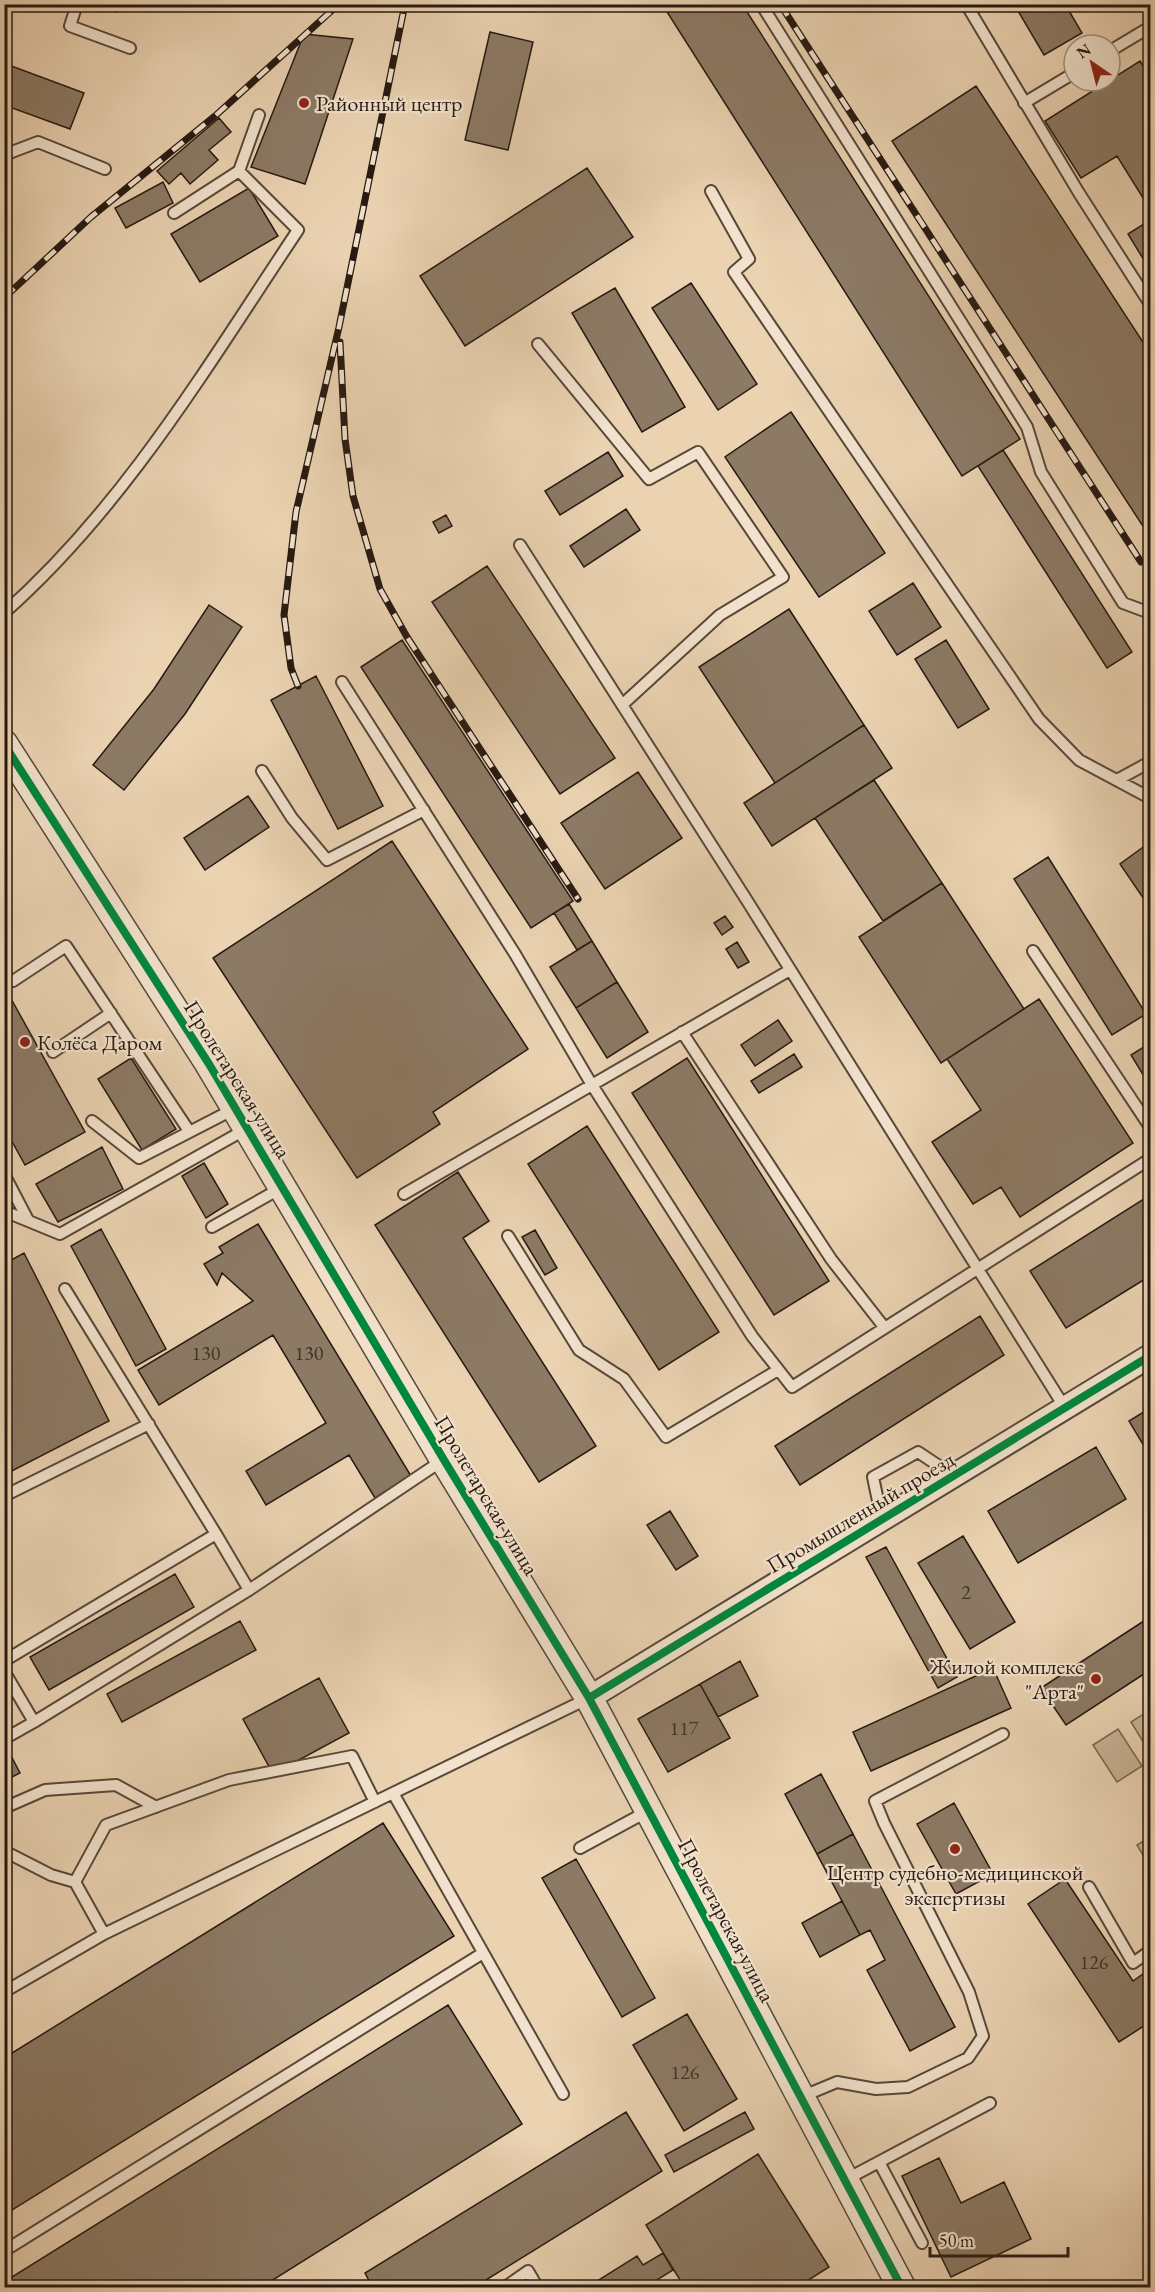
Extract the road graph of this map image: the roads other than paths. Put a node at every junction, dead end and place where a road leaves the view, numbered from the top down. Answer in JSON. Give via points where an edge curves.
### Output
{"nodes":[{"id":1,"x":77,"y":4,"type":"edge"},
{"id":2,"x":761,"y":4,"type":"edge"},
{"id":3,"x":966,"y":4,"type":"edge"},
{"id":4,"x":1150,"y":27,"type":"edge"},
{"id":5,"x":1122,"y":44,"type":"edge"},
{"id":6,"x":130,"y":48,"type":"dead end"},
{"id":7,"x":1062,"y":80,"type":"edge"},
{"id":8,"x":1024,"y":103,"type":"junction"},
{"id":9,"x":259,"y":115,"type":"dead end"},
{"id":10,"x":4,"y":154,"type":"edge"},
{"id":11,"x":105,"y":168,"type":"dead end"},
{"id":12,"x":239,"y":171,"type":"junction"},
{"id":13,"x":711,"y":191,"type":"dead end"},
{"id":14,"x":174,"y":213,"type":"dead end"},
{"id":15,"x":1150,"y":304,"type":"edge"},
{"id":16,"x":538,"y":344,"type":"dead end"},
{"id":17,"x":520,"y":545,"type":"dead end"},
{"id":18,"x":4,"y":613,"type":"edge"},
{"id":19,"x":1150,"y":613,"type":"edge"},
{"id":20,"x":342,"y":682,"type":"dead end"},
{"id":21,"x":622,"y":705,"type":"junction"},
{"id":22,"x":4,"y":744,"type":"edge"},
{"id":23,"x":1150,"y":762,"type":"edge"},
{"id":24,"x":262,"y":771,"type":"dead end"},
{"id":25,"x":1117,"y":780,"type":"junction"},
{"id":26,"x":1150,"y":798,"type":"edge"},
{"id":27,"x":424,"y":810,"type":"junction"},
{"id":28,"x":1033,"y":951,"type":"dead end"},
{"id":29,"x":790,"y":970,"type":"junction"},
{"id":30,"x":14,"y":981,"type":"dead end"},
{"id":31,"x":111,"y":1013,"type":"junction"},
{"id":32,"x":682,"y":1032,"type":"junction"},
{"id":33,"x":53,"y":1052,"type":"dead end"},
{"id":34,"x":592,"y":1085,"type":"junction"},
{"id":35,"x":242,"y":1118,"type":"junction"},
{"id":36,"x":92,"y":1121,"type":"dead end"},
{"id":37,"x":1150,"y":1127,"type":"edge"},
{"id":38,"x":189,"y":1131,"type":"junction"},
{"id":39,"x":1150,"y":1159,"type":"edge"},
{"id":40,"x":4,"y":1174,"type":"edge"},
{"id":41,"x":283,"y":1187,"type":"junction"},
{"id":42,"x":404,"y":1194,"type":"dead end"},
{"id":43,"x":4,"y":1212,"type":"edge"},
{"id":44,"x":28,"y":1220,"type":"junction"},
{"id":45,"x":212,"y":1227,"type":"dead end"},
{"id":46,"x":508,"y":1236,"type":"dead end"},
{"id":47,"x":978,"y":1270,"type":"junction"},
{"id":48,"x":65,"y":1289,"type":"dead end"},
{"id":49,"x":884,"y":1328,"type":"junction"},
{"id":50,"x":1150,"y":1356,"type":"edge"},
{"id":51,"x":778,"y":1370,"type":"junction"},
{"id":52,"x":1065,"y":1408,"type":"junction"},
{"id":53,"x":149,"y":1424,"type":"junction"},
{"id":54,"x":444,"y":1460,"type":"junction"},
{"id":55,"x":954,"y":1476,"type":"junction"},
{"id":56,"x":4,"y":1496,"type":"edge"},
{"id":57,"x":882,"y":1520,"type":"junction"},
{"id":58,"x":216,"y":1534,"type":"junction"},
{"id":59,"x":249,"y":1590,"type":"junction"},
{"id":60,"x":4,"y":1661,"type":"edge"},
{"id":61,"x":4,"y":1671,"type":"edge"},
{"id":62,"x":589,"y":1698,"type":"junction"},
{"id":63,"x":34,"y":1722,"type":"junction"},
{"id":64,"x":1003,"y":1734,"type":"dead end"},
{"id":65,"x":4,"y":1739,"type":"edge"},
{"id":66,"x":393,"y":1793,"type":"junction"},
{"id":67,"x":375,"y":1802,"type":"junction"},
{"id":68,"x":156,"y":1807,"type":"junction"},
{"id":69,"x":4,"y":1808,"type":"edge"},
{"id":70,"x":648,"y":1810,"type":"junction"},
{"id":71,"x":580,"y":1848,"type":"dead end"},
{"id":72,"x":4,"y":1851,"type":"edge"},
{"id":73,"x":75,"y":1882,"type":"junction"},
{"id":74,"x":1089,"y":1887,"type":"dead end"},
{"id":75,"x":104,"y":1934,"type":"junction"},
{"id":76,"x":1150,"y":1951,"type":"edge"},
{"id":77,"x":483,"y":1953,"type":"junction"},
{"id":78,"x":4,"y":1992,"type":"edge"},
{"id":79,"x":563,"y":2094,"type":"dead end"},
{"id":80,"x":800,"y":2097,"type":"junction"},
{"id":81,"x":990,"y":2103,"type":"dead end"},
{"id":82,"x":879,"y":2162,"type":"junction"},
{"id":83,"x":844,"y":2180,"type":"junction"},
{"id":84,"x":922,"y":2243,"type":"dead end"},
{"id":85,"x":4,"y":2251,"type":"edge"},
{"id":86,"x":504,"y":2288,"type":"edge"},
{"id":87,"x":538,"y":2288,"type":"edge"},
{"id":88,"x":902,"y":2288,"type":"edge"}],
"edges":[{"from":1,"to":6,"type":"lane","via":[[70,26]]},
{"from":2,"to":19,"type":"lane","via":[[1027,427],[1041,472],[1123,603]]},
{"from":3,"to":8,"type":"lane"},
{"from":4,"to":5,"type":"lane"},
{"from":7,"to":8,"type":"lane"},
{"from":8,"to":15,"type":"lane"},
{"from":9,"to":12,"type":"lane"},
{"from":10,"to":11,"type":"lane","via":[[38,142]]},
{"from":12,"to":14,"type":"lane"},
{"from":12,"to":18,"type":"lane","via":[[298,230],[141,464],[40,581]]},
{"from":13,"to":25,"type":"lane","via":[[749,259],[734,272],[1038,719],[1079,760]]},
{"from":16,"to":21,"type":"lane","via":[[649,479],[698,452],[783,577],[720,615]]},
{"from":17,"to":21,"type":"lane"},
{"from":20,"to":27,"type":"lane"},
{"from":21,"to":29,"type":"lane"},
{"from":22,"to":35,"type":"street","name":"Пролетарская улица"},
{"from":23,"to":25,"type":"lane"},
{"from":24,"to":27,"type":"lane","via":[[292,818],[327,860]]},
{"from":25,"to":26,"type":"lane"},
{"from":27,"to":34,"type":"lane"},
{"from":28,"to":37,"type":"lane"},
{"from":29,"to":32,"type":"lane"},
{"from":29,"to":47,"type":"lane"},
{"from":30,"to":31,"type":"lane","via":[[66,946]]},
{"from":31,"to":33,"type":"lane"},
{"from":31,"to":38,"type":"lane"},
{"from":32,"to":34,"type":"lane"},
{"from":32,"to":49,"type":"lane","via":[[831,1259]]},
{"from":34,"to":42,"type":"lane"},
{"from":34,"to":51,"type":"lane","via":[[752,1336]]},
{"from":35,"to":38,"type":"lane"},
{"from":35,"to":41,"type":"street","name":"Пролетарская улица"},
{"from":35,"to":44,"type":"lane","via":[[60,1234]]},
{"from":36,"to":38,"type":"lane","via":[[139,1158]]},
{"from":39,"to":47,"type":"lane"},
{"from":40,"to":44,"type":"lane"},
{"from":41,"to":45,"type":"lane"},
{"from":41,"to":54,"type":"street","name":"Пролетарская улица"},
{"from":43,"to":44,"type":"lane"},
{"from":46,"to":51,"type":"lane","via":[[579,1350],[624,1379],[666,1437]]},
{"from":47,"to":49,"type":"lane"},
{"from":47,"to":52,"type":"lane"},
{"from":48,"to":53,"type":"lane"},
{"from":49,"to":51,"type":"lane","via":[[792,1388]]},
{"from":50,"to":52,"type":"street","name":"Промышленный проезд"},
{"from":52,"to":55,"type":"street","name":"Промышленный проезд"},
{"from":53,"to":56,"type":"lane"},
{"from":53,"to":58,"type":"lane"},
{"from":54,"to":59,"type":"lane"},
{"from":54,"to":62,"type":"street","name":"Пролетарская улица"},
{"from":55,"to":57,"type":"street","name":"Промышленный проезд"},
{"from":55,"to":57,"type":"lane","via":[[918,1452],[873,1477]]},
{"from":57,"to":62,"type":"street","name":"Промышленный проезд"},
{"from":58,"to":59,"type":"lane"},
{"from":58,"to":60,"type":"lane"},
{"from":59,"to":63,"type":"lane"},
{"from":61,"to":63,"type":"lane"},
{"from":62,"to":66,"type":"lane"},
{"from":62,"to":70,"type":"street","name":"Пролетарская улица"},
{"from":63,"to":65,"type":"lane"},
{"from":64,"to":80,"type":"lane","via":[[875,1801],[969,1992],[983,2036],[968,2058],[908,2087],[876,2089],[837,2082]]},
{"from":66,"to":67,"type":"lane"},
{"from":66,"to":77,"type":"lane"},
{"from":67,"to":68,"type":"lane","via":[[352,1756],[229,1780]]},
{"from":67,"to":75,"type":"lane"},
{"from":68,"to":69,"type":"lane","via":[[116,1785],[45,1790]]},
{"from":68,"to":73,"type":"lane","via":[[106,1825]]},
{"from":70,"to":71,"type":"lane"},
{"from":70,"to":80,"type":"street","name":"Пролетарская улица"},
{"from":72,"to":73,"type":"lane","via":[[51,1875]]},
{"from":73,"to":75,"type":"lane"},
{"from":74,"to":76,"type":"lane","via":[[1133,1962]]},
{"from":75,"to":78,"type":"lane"},
{"from":77,"to":79,"type":"lane"},
{"from":77,"to":85,"type":"lane"},
{"from":80,"to":83,"type":"street","name":"Пролетарская улица"},
{"from":81,"to":82,"type":"lane"},
{"from":82,"to":83,"type":"lane"},
{"from":82,"to":84,"type":"lane"},
{"from":83,"to":88,"type":"street","name":"Пролетарская улица"},
{"from":86,"to":87,"type":"lane","via":[[528,2271]]}]}
